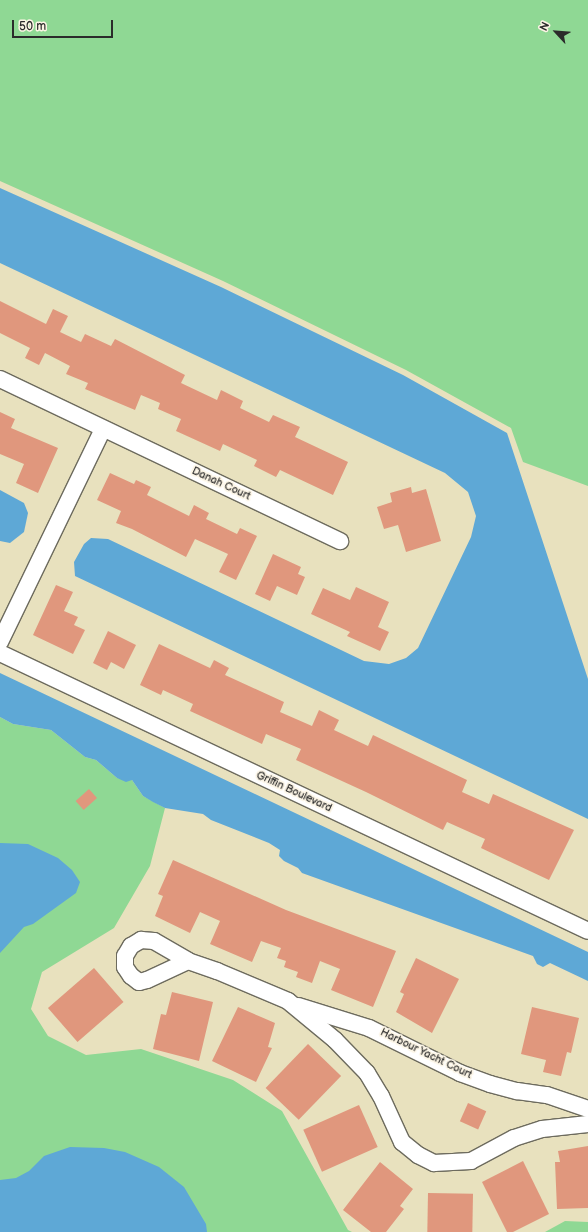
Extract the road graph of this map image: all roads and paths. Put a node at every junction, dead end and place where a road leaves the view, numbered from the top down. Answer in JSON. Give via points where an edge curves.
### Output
{"nodes":[{"id":1,"x":0,"y":380,"type":"edge"},
{"id":2,"x":103,"y":428,"type":"junction"},
{"id":3,"x":340,"y":540,"type":"dead end"},
{"id":4,"x":0,"y":642,"type":"edge"},
{"id":5,"x":0,"y":653,"type":"edge"},
{"id":6,"x":588,"y":931,"type":"edge"},
{"id":7,"x":188,"y":961,"type":"dead end"},
{"id":8,"x":288,"y":1002,"type":"junction"},
{"id":9,"x":588,"y":1109,"type":"edge"},
{"id":10,"x":588,"y":1124,"type":"edge"}],
"edges":[{"from":1,"to":2,"type":"street","name":"Danah Court"},
{"from":2,"to":3,"type":"street","name":"Danah Court"},
{"from":2,"to":4,"type":"street"},
{"from":5,"to":6,"type":"street","name":"Griffin Boulevard"},
{"from":7,"to":8,"type":"street","name":"Harbour Yacht Court"},
{"from":8,"to":9,"type":"street","name":"Harbour Yacht Court","via":[[369,1028],[460,1073],[490,1084],[547,1096]]},
{"from":8,"to":10,"type":"street","name":"Harbour Yacht Court","via":[[335,1040],[367,1073],[381,1096],[402,1142],[418,1155],[434,1163],[471,1161],[514,1138],[542,1129]]}]}
